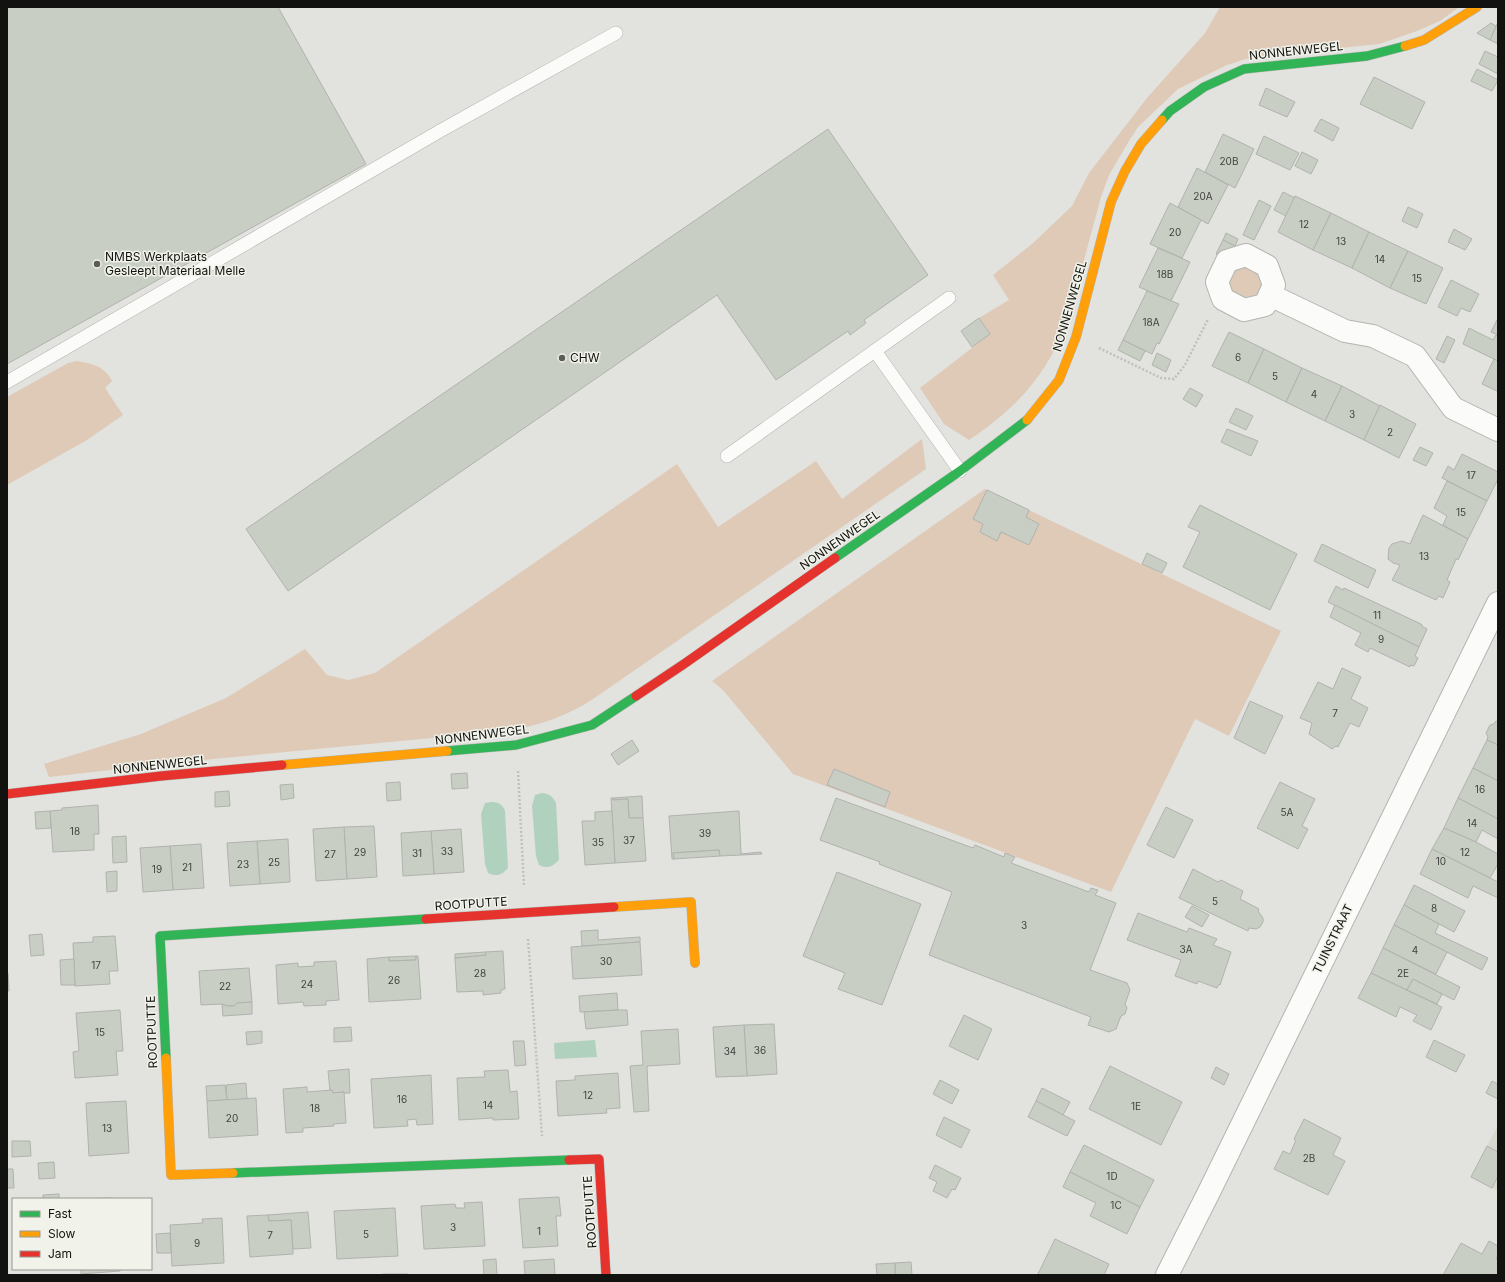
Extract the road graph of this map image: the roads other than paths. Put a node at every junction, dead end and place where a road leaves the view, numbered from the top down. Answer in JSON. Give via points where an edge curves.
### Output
{"nodes":[{"id":1,"x":1477,"y":7,"type":"edge"},
{"id":2,"x":616,"y":33,"type":"dead end"},
{"id":3,"x":1270,"y":295,"type":"junction"},
{"id":4,"x":949,"y":298,"type":"dead end"},
{"id":5,"x":875,"y":351,"type":"junction"},
{"id":6,"x":7,"y":382,"type":"edge"},
{"id":7,"x":1498,"y":430,"type":"edge"},
{"id":8,"x":727,"y":456,"type":"dead end"},
{"id":9,"x":960,"y":471,"type":"junction"},
{"id":10,"x":1498,"y":603,"type":"edge"},
{"id":11,"x":1493,"y":626,"type":"edge"},
{"id":12,"x":7,"y":794,"type":"edge"},
{"id":13,"x":695,"y":963,"type":"dead end"},
{"id":14,"x":606,"y":1275,"type":"edge"},
{"id":15,"x":1167,"y":1275,"type":"edge"}],
"edges":[{"from":1,"to":9,"type":"street","name":"NONNENWEGEL","via":[[1424,40],[1392,50],[1367,56],[1244,69],[1204,87],[1170,111],[1141,144],[1124,171],[1111,202],[1076,337],[1059,380],[1025,422]]},
{"from":2,"to":6,"type":"lane","via":[[440,131]]},
{"from":3,"to":3,"type":"street","via":[[1274,285],[1267,266],[1246,255],[1227,261],[1217,282],[1223,299],[1244,310],[1264,306]]},
{"from":3,"to":7,"type":"street","via":[[1345,330],[1373,336],[1415,356],[1453,408]]},
{"from":4,"to":5,"type":"lane"},
{"from":5,"to":8,"type":"lane"},
{"from":5,"to":9,"type":"lane"},
{"from":9,"to":12,"type":"street","name":"NONNENWEGEL","via":[[592,726],[516,745],[161,776]]},
{"from":10,"to":11,"type":"street","name":"TUINSTRAAT"},
{"from":11,"to":15,"type":"street","name":"TUINSTRAAT"},
{"from":13,"to":14,"type":"street","name":"ROOTPUTTE","via":[[690,902],[160,936],[171,1174],[599,1159]]}]}
